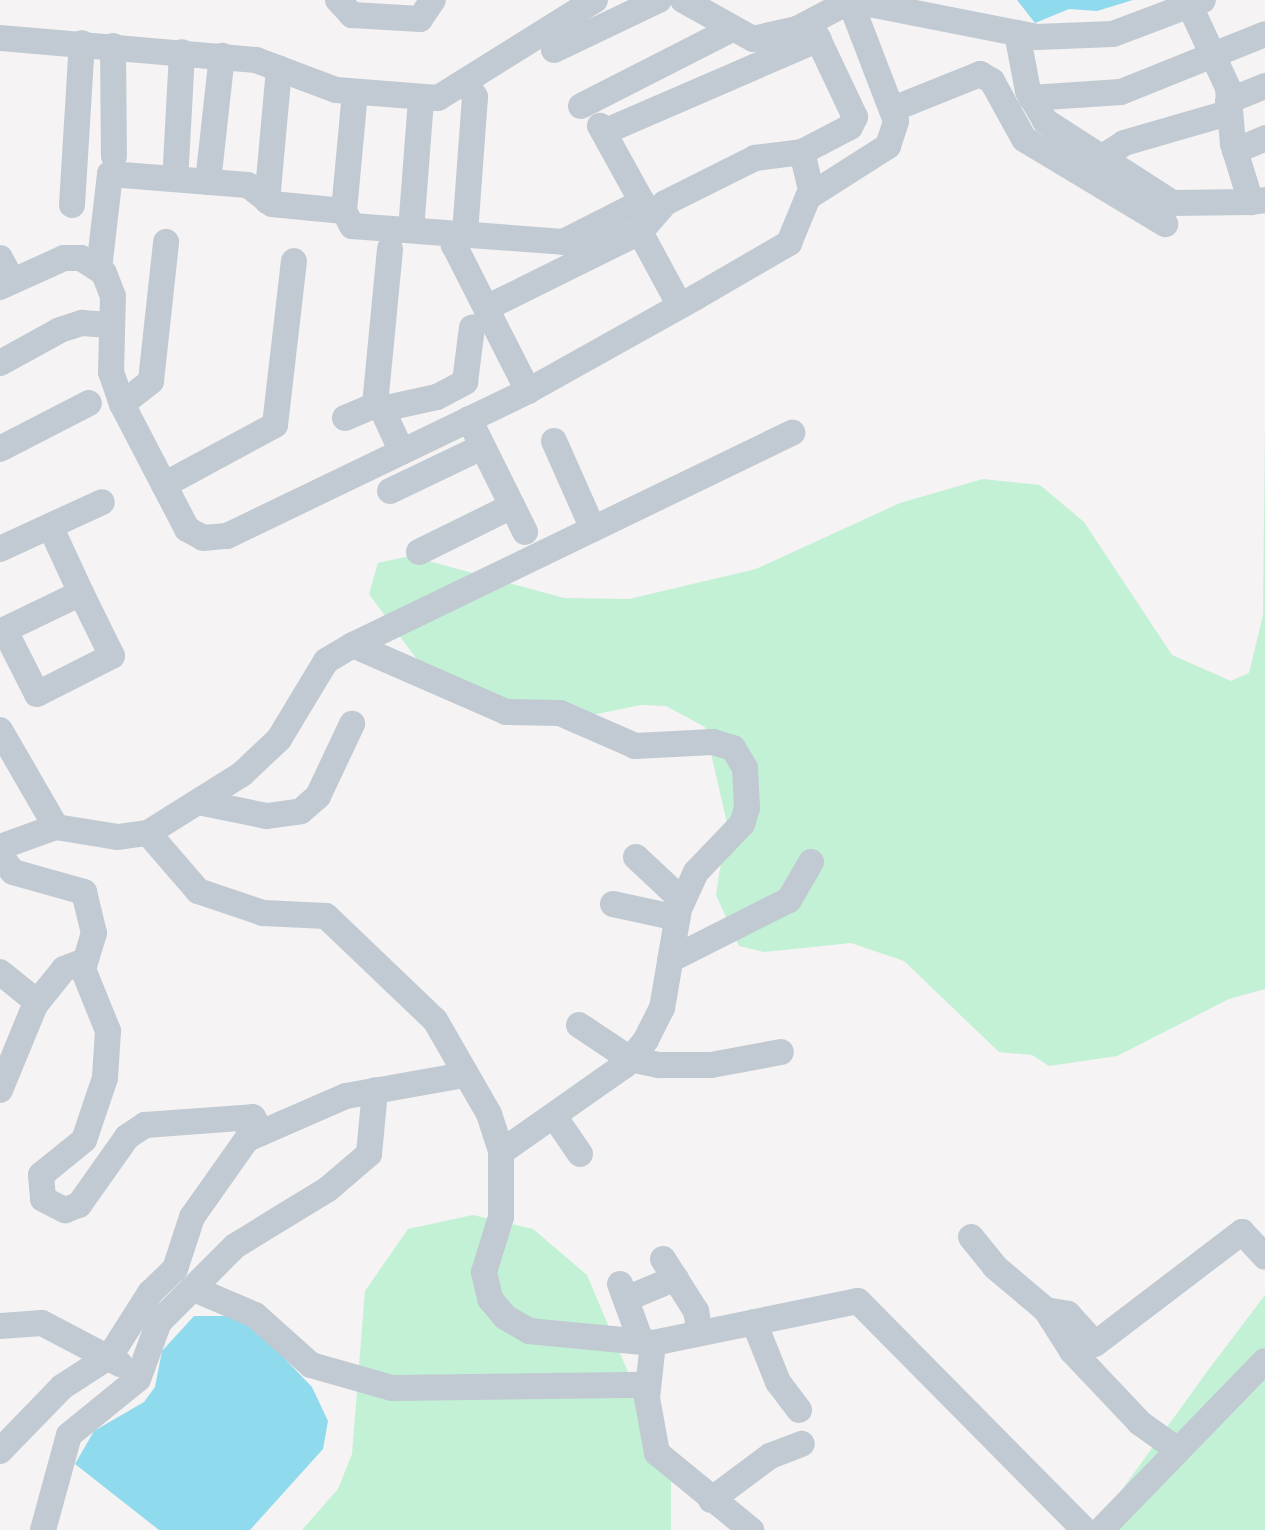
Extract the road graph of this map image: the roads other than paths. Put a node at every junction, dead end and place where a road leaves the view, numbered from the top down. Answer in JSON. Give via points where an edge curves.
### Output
{"nodes":[{"id":1,"x":338,"y":0,"type":"edge"},
{"id":2,"x":433,"y":0,"type":"edge"},
{"id":3,"x":595,"y":0,"type":"edge"},
{"id":4,"x":659,"y":0,"type":"edge"},
{"id":5,"x":683,"y":0,"type":"edge"},
{"id":6,"x":849,"y":1,"type":"edge"},
{"id":7,"x":1197,"y":3,"type":"edge"},
{"id":8,"x":732,"y":29,"type":"junction"},
{"id":9,"x":815,"y":31,"type":"junction"},
{"id":10,"x":1017,"y":33,"type":"junction"},
{"id":11,"x":1265,"y":34,"type":"edge"},
{"id":12,"x":0,"y":38,"type":"edge"},
{"id":13,"x":82,"y":43,"type":"junction"},
{"id":14,"x":113,"y":46,"type":"junction"},
{"id":15,"x":554,"y":50,"type":"dead end"},
{"id":16,"x":182,"y":52,"type":"junction"},
{"id":17,"x":222,"y":56,"type":"junction"},
{"id":18,"x":1214,"y":57,"type":"junction"},
{"id":19,"x":279,"y":69,"type":"junction"},
{"id":20,"x":468,"y":85,"type":"junction"},
{"id":21,"x":1265,"y":86,"type":"edge"},
{"id":22,"x":355,"y":93,"type":"junction"},
{"id":23,"x":421,"y":99,"type":"junction"},
{"id":24,"x":1031,"y":99,"type":"junction"},
{"id":25,"x":581,"y":106,"type":"dead end"},
{"id":26,"x":1228,"y":107,"type":"junction"},
{"id":27,"x":893,"y":109,"type":"junction"},
{"id":28,"x":1265,"y":138,"type":"edge"},
{"id":29,"x":1234,"y":151,"type":"junction"},
{"id":30,"x":802,"y":152,"type":"junction"},
{"id":31,"x":114,"y":156,"type":"dead end"},
{"id":32,"x":1101,"y":158,"type":"junction"},
{"id":33,"x":176,"y":164,"type":"dead end"},
{"id":34,"x":208,"y":182,"type":"junction"},
{"id":35,"x":812,"y":194,"type":"junction"},
{"id":36,"x":267,"y":201,"type":"junction"},
{"id":37,"x":1258,"y":201,"type":"edge"},
{"id":38,"x":72,"y":205,"type":"dead end"},
{"id":39,"x":344,"y":211,"type":"junction"},
{"id":40,"x":1165,"y":224,"type":"dead end"},
{"id":41,"x":411,"y":230,"type":"junction"},
{"id":42,"x":639,"y":232,"type":"junction"},
{"id":43,"x":465,"y":234,"type":"junction"},
{"id":44,"x":166,"y":242,"type":"dead end"},
{"id":45,"x":390,"y":249,"type":"dead end"},
{"id":46,"x":294,"y":261,"type":"dead end"},
{"id":47,"x":99,"y":269,"type":"junction"},
{"id":48,"x":4,"y":275,"type":"edge"},
{"id":49,"x":680,"y":306,"type":"junction"},
{"id":50,"x":479,"y":317,"type":"junction"},
{"id":51,"x":110,"y":325,"type":"junction"},
{"id":52,"x":0,"y":363,"type":"edge"},
{"id":53,"x":528,"y":391,"type":"junction"},
{"id":54,"x":89,"y":402,"type":"dead end"},
{"id":55,"x":122,"y":404,"type":"junction"},
{"id":56,"x":379,"y":407,"type":"junction"},
{"id":57,"x":345,"y":418,"type":"dead end"},
{"id":58,"x":469,"y":419,"type":"junction"},
{"id":59,"x":792,"y":433,"type":"dead end"},
{"id":60,"x":554,"y":441,"type":"dead end"},
{"id":61,"x":482,"y":447,"type":"junction"},
{"id":62,"x":0,"y":449,"type":"edge"},
{"id":63,"x":402,"y":452,"type":"junction"},
{"id":64,"x":164,"y":485,"type":"junction"},
{"id":65,"x":390,"y":491,"type":"dead end"},
{"id":66,"x":102,"y":502,"type":"dead end"},
{"id":67,"x":512,"y":506,"type":"junction"},
{"id":68,"x":51,"y":528,"type":"junction"},
{"id":69,"x":593,"y":529,"type":"junction"},
{"id":70,"x":525,"y":532,"type":"dead end"},
{"id":71,"x":0,"y":549,"type":"edge"},
{"id":72,"x":419,"y":552,"type":"dead end"},
{"id":73,"x":81,"y":593,"type":"junction"},
{"id":74,"x":2,"y":631,"type":"edge"},
{"id":75,"x":353,"y":645,"type":"junction"},
{"id":76,"x":352,"y":724,"type":"dead end"},
{"id":77,"x":0,"y":730,"type":"edge"},
{"id":78,"x":198,"y":802,"type":"junction"},
{"id":79,"x":56,"y":827,"type":"junction"},
{"id":80,"x":148,"y":833,"type":"junction"},
{"id":81,"x":0,"y":847,"type":"edge"},
{"id":82,"x":0,"y":855,"type":"edge"},
{"id":83,"x":636,"y":857,"type":"dead end"},
{"id":84,"x":811,"y":862,"type":"dead end"},
{"id":85,"x":613,"y":904,"type":"dead end"},
{"id":86,"x":680,"y":910,"type":"junction"},
{"id":87,"x":670,"y":960,"type":"junction"},
{"id":88,"x":82,"y":962,"type":"junction"},
{"id":89,"x":0,"y":972,"type":"edge"},
{"id":90,"x":37,"y":1002,"type":"junction"},
{"id":91,"x":579,"y":1025,"type":"dead end"},
{"id":92,"x":781,"y":1052,"type":"dead end"},
{"id":93,"x":630,"y":1059,"type":"junction"},
{"id":94,"x":464,"y":1074,"type":"junction"},
{"id":95,"x":0,"y":1090,"type":"edge"},
{"id":96,"x":375,"y":1090,"type":"junction"},
{"id":97,"x":554,"y":1116,"type":"junction"},
{"id":98,"x":261,"y":1133,"type":"junction"},
{"id":99,"x":501,"y":1152,"type":"junction"},
{"id":100,"x":580,"y":1154,"type":"dead end"},
{"id":101,"x":971,"y":1237,"type":"dead end"},
{"id":102,"x":1265,"y":1257,"type":"edge"},
{"id":103,"x":194,"y":1289,"type":"junction"},
{"id":104,"x":1046,"y":1310,"type":"junction"},
{"id":105,"x":754,"y":1322,"type":"junction"},
{"id":106,"x":0,"y":1326,"type":"edge"},
{"id":107,"x":700,"y":1333,"type":"junction"},
{"id":108,"x":647,"y":1342,"type":"junction"},
{"id":109,"x":110,"y":1356,"type":"junction"},
{"id":110,"x":1265,"y":1361,"type":"edge"},
{"id":111,"x":138,"y":1379,"type":"junction"},
{"id":112,"x":648,"y":1385,"type":"junction"},
{"id":113,"x":799,"y":1410,"type":"dead end"},
{"id":114,"x":802,"y":1444,"type":"dead end"},
{"id":115,"x":1175,"y":1448,"type":"junction"},
{"id":116,"x":0,"y":1451,"type":"edge"},
{"id":117,"x":710,"y":1500,"type":"junction"},
{"id":118,"x":43,"y":1530,"type":"edge"},
{"id":119,"x":751,"y":1530,"type":"edge"},
{"id":120,"x":1085,"y":1530,"type":"edge"},
{"id":121,"x":1101,"y":1530,"type":"edge"}],
"edges":[{"from":1,"to":2,"type":"street","via":[[352,15],[419,19]]},
{"from":3,"to":20,"type":"street","via":[[530,36]]},
{"from":4,"to":15,"type":"street"},
{"from":5,"to":8,"type":"street"},
{"from":6,"to":9,"type":"street"},
{"from":6,"to":10,"type":"street"},
{"from":6,"to":27,"type":"street"},
{"from":7,"to":10,"type":"street","via":[[1113,34]]},
{"from":7,"to":18,"type":"street"},
{"from":8,"to":9,"type":"street","via":[[769,38]]},
{"from":8,"to":25,"type":"street"},
{"from":9,"to":30,"type":"street","via":[[855,117],[850,127]]},
{"from":9,"to":43,"type":"street","via":[[602,129],[642,202],[563,242]]},
{"from":10,"to":24,"type":"street"},
{"from":11,"to":18,"type":"street"},
{"from":12,"to":13,"type":"street"},
{"from":13,"to":14,"type":"street"},
{"from":13,"to":38,"type":"street"},
{"from":14,"to":16,"type":"street"},
{"from":14,"to":31,"type":"street"},
{"from":16,"to":17,"type":"street"},
{"from":16,"to":33,"type":"street"},
{"from":17,"to":19,"type":"street"},
{"from":17,"to":34,"type":"street"},
{"from":18,"to":24,"type":"street","via":[[1121,93]]},
{"from":18,"to":26,"type":"street"},
{"from":19,"to":22,"type":"street"},
{"from":19,"to":36,"type":"street"},
{"from":20,"to":23,"type":"street"},
{"from":20,"to":43,"type":"street","via":[[475,97]]},
{"from":21,"to":26,"type":"street"},
{"from":22,"to":23,"type":"street"},
{"from":22,"to":39,"type":"street"},
{"from":23,"to":41,"type":"street"},
{"from":24,"to":32,"type":"street","via":[[1045,121]]},
{"from":26,"to":29,"type":"street"},
{"from":26,"to":32,"type":"street","via":[[1124,143]]},
{"from":27,"to":35,"type":"street","via":[[888,146]]},
{"from":27,"to":40,"type":"street","via":[[980,74],[992,81],[1024,139]]},
{"from":28,"to":29,"type":"street"},
{"from":29,"to":37,"type":"street"},
{"from":30,"to":35,"type":"street"},
{"from":30,"to":42,"type":"street","via":[[744,164],[665,203]]},
{"from":32,"to":37,"type":"street","via":[[1172,203]]},
{"from":34,"to":36,"type":"street","via":[[248,185]]},
{"from":34,"to":47,"type":"street","via":[[110,174]]},
{"from":35,"to":49,"type":"street","via":[[789,243]]},
{"from":36,"to":39,"type":"street"},
{"from":39,"to":41,"type":"street","via":[[352,226]]},
{"from":41,"to":43,"type":"street"},
{"from":42,"to":49,"type":"street"},
{"from":42,"to":50,"type":"street"},
{"from":43,"to":50,"type":"street","via":[[454,245]]},
{"from":44,"to":55,"type":"street","via":[[151,381]]},
{"from":45,"to":56,"type":"street"},
{"from":46,"to":64,"type":"street","via":[[275,425]]},
{"from":47,"to":48,"type":"street","via":[[64,258]]},
{"from":47,"to":51,"type":"street","via":[[113,296]]},
{"from":49,"to":53,"type":"street"},
{"from":50,"to":53,"type":"street"},
{"from":50,"to":56,"type":"street","via":[[465,382]]},
{"from":51,"to":52,"type":"street","via":[[82,323],[60,330]]},
{"from":51,"to":55,"type":"street","via":[[111,372]]},
{"from":53,"to":58,"type":"street"},
{"from":54,"to":62,"type":"street"},
{"from":55,"to":64,"type":"street"},
{"from":56,"to":57,"type":"street"},
{"from":56,"to":63,"type":"street"},
{"from":58,"to":61,"type":"street"},
{"from":58,"to":63,"type":"street"},
{"from":59,"to":69,"type":"street"},
{"from":60,"to":69,"type":"street"},
{"from":61,"to":65,"type":"street"},
{"from":61,"to":67,"type":"street"},
{"from":63,"to":64,"type":"street","via":[[227,536],[203,538],[187,529]]},
{"from":66,"to":68,"type":"street"},
{"from":67,"to":70,"type":"street"},
{"from":67,"to":72,"type":"street"},
{"from":68,"to":71,"type":"street"},
{"from":68,"to":73,"type":"street"},
{"from":69,"to":75,"type":"street"},
{"from":73,"to":74,"type":"street"},
{"from":73,"to":74,"type":"street","via":[[112,656],[37,694]]},
{"from":75,"to":78,"type":"street","via":[[326,662],[279,739]]},
{"from":75,"to":86,"type":"street","via":[[506,712],[559,713],[635,746],[713,742],[733,748],[749,790],[742,824],[696,872]]},
{"from":76,"to":78,"type":"street","via":[[318,796],[301,811],[267,816]]},
{"from":77,"to":79,"type":"street"},
{"from":78,"to":80,"type":"street"},
{"from":79,"to":80,"type":"street","via":[[118,837]]},
{"from":79,"to":81,"type":"street"},
{"from":80,"to":94,"type":"street","via":[[198,891],[263,913],[326,916],[346,931],[435,1020]]},
{"from":82,"to":88,"type":"street","via":[[13,873],[83,892],[94,933]]},
{"from":83,"to":86,"type":"street"},
{"from":84,"to":87,"type":"street","via":[[789,900]]},
{"from":85,"to":86,"type":"street"},
{"from":86,"to":87,"type":"street"},
{"from":87,"to":93,"type":"street","via":[[662,1008]]},
{"from":88,"to":90,"type":"street","via":[[64,969]]},
{"from":88,"to":98,"type":"street","via":[[108,1031],[105,1078],[78,1151],[41,1175],[43,1199],[65,1210],[79,1205],[127,1137],[145,1125],[253,1117]]},
{"from":89,"to":90,"type":"street"},
{"from":90,"to":95,"type":"street"},
{"from":91,"to":93,"type":"street"},
{"from":92,"to":93,"type":"street","via":[[711,1065]]},
{"from":93,"to":97,"type":"street"},
{"from":94,"to":96,"type":"street"},
{"from":94,"to":99,"type":"street","via":[[489,1114]]},
{"from":96,"to":98,"type":"street"},
{"from":96,"to":103,"type":"street","via":[[369,1154],[328,1189],[235,1246]]},
{"from":97,"to":99,"type":"street"},
{"from":97,"to":100,"type":"street"},
{"from":98,"to":109,"type":"street","via":[[232,1154],[223,1181],[192,1217],[175,1269],[150,1293]]},
{"from":99,"to":108,"type":"street","via":[[501,1217],[484,1272],[489,1299],[529,1331]]},
{"from":101,"to":104,"type":"street"},
{"from":102,"to":104,"type":"street","via":[[1242,1232],[1095,1344],[1069,1314]]},
{"from":103,"to":111,"type":"street","via":[[159,1322]]},
{"from":103,"to":112,"type":"street","via":[[255,1315],[311,1365],[392,1388]]},
{"from":104,"to":115,"type":"street","via":[[1052,1327],[1139,1423]]},
{"from":105,"to":107,"type":"street"},
{"from":105,"to":113,"type":"street","via":[[778,1382]]},
{"from":105,"to":120,"type":"street","via":[[858,1301],[870,1308]]},
{"from":106,"to":109,"type":"street","via":[[42,1324]]},
{"from":107,"to":108,"type":"street"},
{"from":107,"to":108,"type":"street","via":[[696,1311],[669,1269],[623,1292]]},
{"from":108,"to":112,"type":"street"},
{"from":109,"to":111,"type":"street"},
{"from":109,"to":116,"type":"street","via":[[62,1387]]},
{"from":110,"to":115,"type":"street"},
{"from":111,"to":118,"type":"street","via":[[69,1435]]},
{"from":112,"to":117,"type":"street","via":[[657,1453]]},
{"from":114,"to":117,"type":"street","via":[[770,1456]]},
{"from":115,"to":121,"type":"street"},
{"from":117,"to":119,"type":"street"}]}
